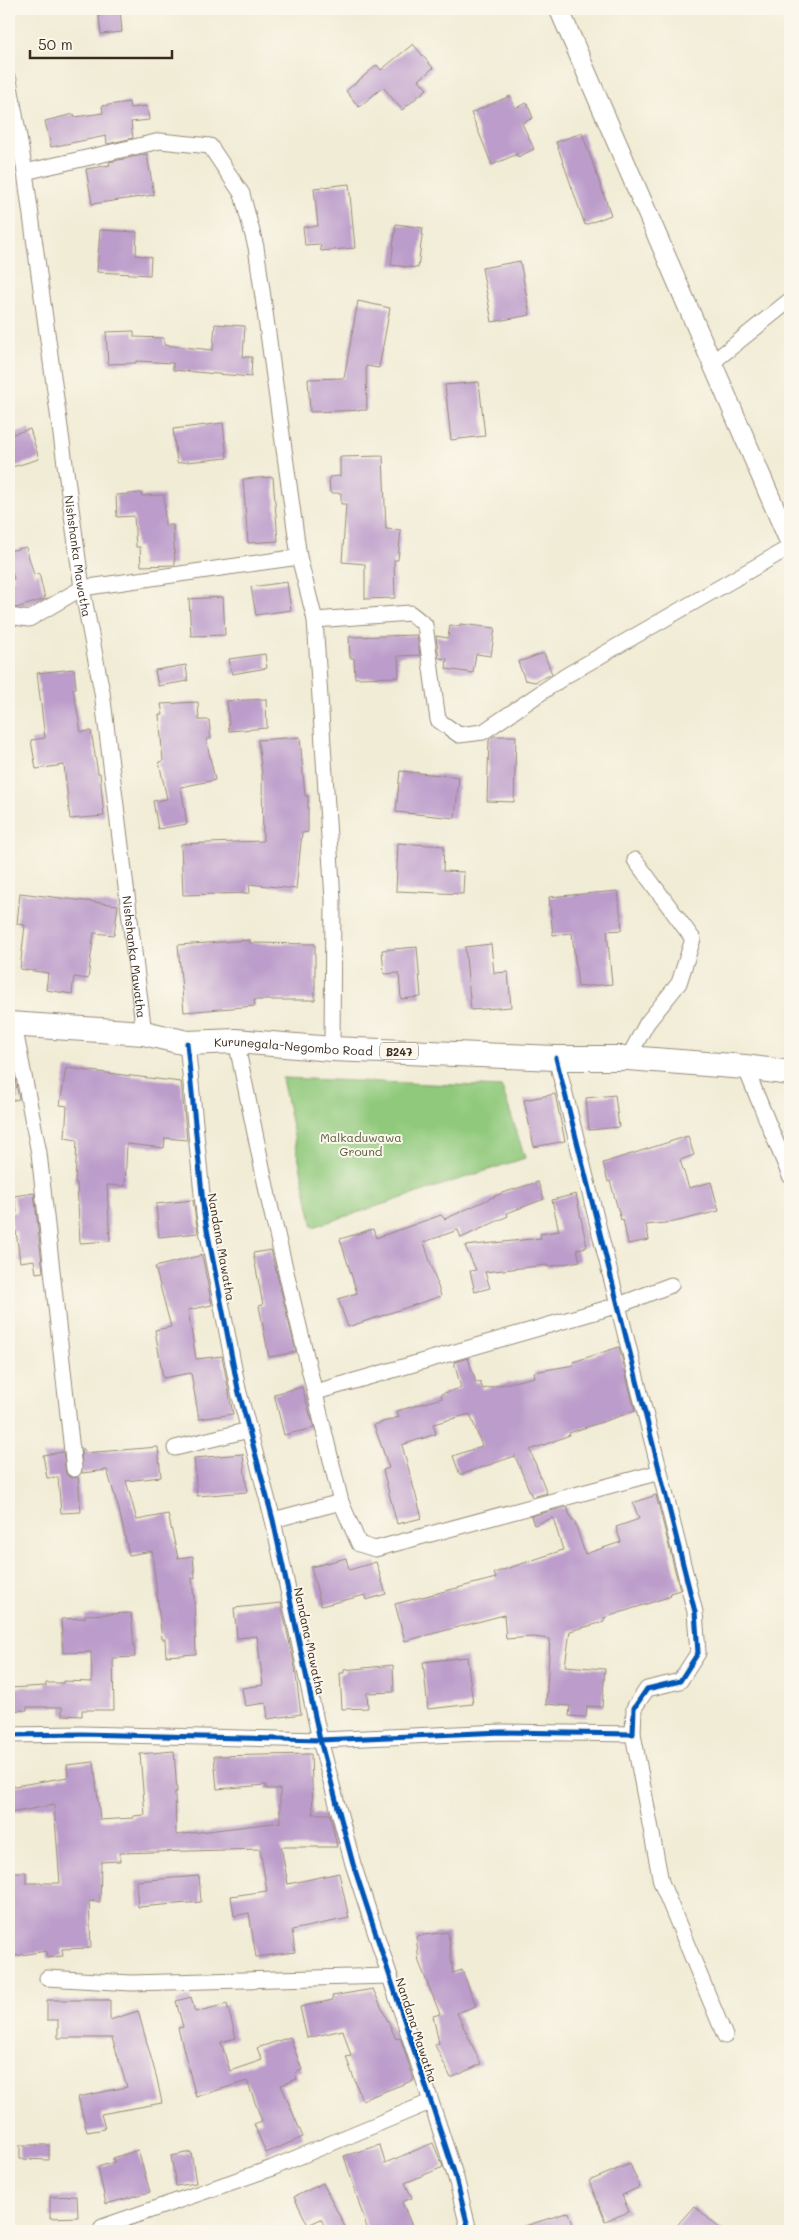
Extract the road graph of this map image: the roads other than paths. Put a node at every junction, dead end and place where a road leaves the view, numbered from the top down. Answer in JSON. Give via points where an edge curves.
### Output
{"nodes":[{"id":1,"x":559,"y":9,"type":"edge"},
{"id":2,"x":9,"y":80,"type":"edge"},
{"id":3,"x":25,"y":172,"type":"junction"},
{"id":4,"x":790,"y":300,"type":"edge"},
{"id":5,"x":713,"y":362,"type":"junction"},
{"id":6,"x":790,"y":545,"type":"edge"},
{"id":7,"x":299,"y":557,"type":"junction"},
{"id":8,"x":82,"y":588,"type":"junction"},
{"id":9,"x":9,"y":616,"type":"edge"},
{"id":10,"x":315,"y":620,"type":"junction"},
{"id":11,"x":635,"y":860,"type":"dead end"},
{"id":12,"x":12,"y":1025,"type":"edge"},
{"id":13,"x":144,"y":1033,"type":"junction"},
{"id":14,"x":236,"y":1040,"type":"junction"},
{"id":15,"x":187,"y":1043,"type":"junction"},
{"id":16,"x":332,"y":1049,"type":"junction"},
{"id":17,"x":556,"y":1058,"type":"junction"},
{"id":18,"x":628,"y":1058,"type":"junction"},
{"id":19,"x":744,"y":1067,"type":"junction"},
{"id":20,"x":790,"y":1073,"type":"edge"},
{"id":21,"x":790,"y":1176,"type":"edge"},
{"id":22,"x":671,"y":1286,"type":"dead end"},
{"id":23,"x":619,"y":1306,"type":"junction"},
{"id":24,"x":316,"y":1392,"type":"junction"},
{"id":25,"x":249,"y":1430,"type":"junction"},
{"id":26,"x":175,"y":1448,"type":"dead end"},
{"id":27,"x":74,"y":1469,"type":"dead end"},
{"id":28,"x":660,"y":1472,"type":"junction"},
{"id":29,"x":341,"y":1502,"type":"junction"},
{"id":30,"x":273,"y":1520,"type":"junction"},
{"id":31,"x":633,"y":1734,"type":"junction"},
{"id":32,"x":9,"y":1735,"type":"edge"},
{"id":33,"x":320,"y":1740,"type":"junction"},
{"id":34,"x":389,"y":1976,"type":"junction"},
{"id":35,"x":47,"y":1978,"type":"dead end"},
{"id":36,"x":724,"y":2036,"type":"dead end"},
{"id":37,"x":430,"y":2102,"type":"junction"},
{"id":38,"x":102,"y":2227,"type":"dead end"},
{"id":39,"x":469,"y":2231,"type":"edge"}],
"edges":[{"from":1,"to":5,"type":"street"},
{"from":2,"to":3,"type":"street","name":"Nishshanka Mawatha"},
{"from":3,"to":7,"type":"street","via":[[160,141],[210,146],[242,194],[256,247]]},
{"from":3,"to":8,"type":"street","name":"Nishshanka Mawatha"},
{"from":4,"to":5,"type":"street"},
{"from":5,"to":6,"type":"street"},
{"from":6,"to":10,"type":"street","via":[[567,675],[484,732],[459,735],[438,720],[425,625],[410,613]]},
{"from":7,"to":8,"type":"street"},
{"from":7,"to":10,"type":"street"},
{"from":8,"to":9,"type":"street","via":[[29,619]]},
{"from":8,"to":13,"type":"street","name":"Nishshanka Mawatha","via":[[102,692]]},
{"from":10,"to":16,"type":"street","via":[[333,899]]},
{"from":11,"to":18,"type":"street","via":[[693,939],[679,983],[647,1023]]},
{"from":12,"to":13,"type":"main road","name":"Kurunegala-Negombo Road","number":"B247"},
{"from":12,"to":27,"type":"street","via":[[40,1152]]},
{"from":13,"to":15,"type":"main road","name":"Kurunegala-Negombo Road","number":"B247"},
{"from":14,"to":15,"type":"main road","name":"Kurunegala-Negombo Road","number":"B247"},
{"from":14,"to":16,"type":"main road","name":"Kurunegala-Negombo Road","number":"B247"},
{"from":14,"to":24,"type":"street","via":[[269,1201]]},
{"from":15,"to":25,"type":"street","name":"Nandana Mawatha","via":[[204,1214]]},
{"from":16,"to":17,"type":"main road","name":"Kurunegala-Negombo Road","number":"B247"},
{"from":17,"to":18,"type":"main road","name":"Kurunegala-Negombo Road","number":"B247"},
{"from":17,"to":23,"type":"street"},
{"from":18,"to":19,"type":"main road","name":"Kurunegala-Negombo Road","number":"B247"},
{"from":19,"to":20,"type":"main road","name":"Kurunegala-Negombo Road","number":"B247"},
{"from":19,"to":21,"type":"street"},
{"from":22,"to":23,"type":"street"},
{"from":23,"to":24,"type":"street"},
{"from":23,"to":28,"type":"street"},
{"from":24,"to":29,"type":"street"},
{"from":25,"to":26,"type":"street"},
{"from":25,"to":30,"type":"street","name":"Nandana Mawatha"},
{"from":28,"to":29,"type":"street","via":[[375,1549],[359,1544]]},
{"from":28,"to":31,"type":"street","via":[[695,1612],[698,1653],[680,1681],[647,1689],[634,1708]]},
{"from":29,"to":30,"type":"street"},
{"from":30,"to":33,"type":"street","name":"Nandana Mawatha"},
{"from":31,"to":33,"type":"street","via":[[502,1732]]},
{"from":31,"to":36,"type":"street","via":[[661,1882]]},
{"from":32,"to":33,"type":"street"},
{"from":33,"to":34,"type":"street","name":"Nandana Mawatha","via":[[353,1864]]},
{"from":34,"to":35,"type":"street","via":[[131,1983]]},
{"from":34,"to":37,"type":"street","name":"Nandana Mawatha"},
{"from":37,"to":38,"type":"street","via":[[272,2168]]},
{"from":37,"to":39,"type":"street","name":"Nandana Mawatha","via":[[456,2178]]}]}
